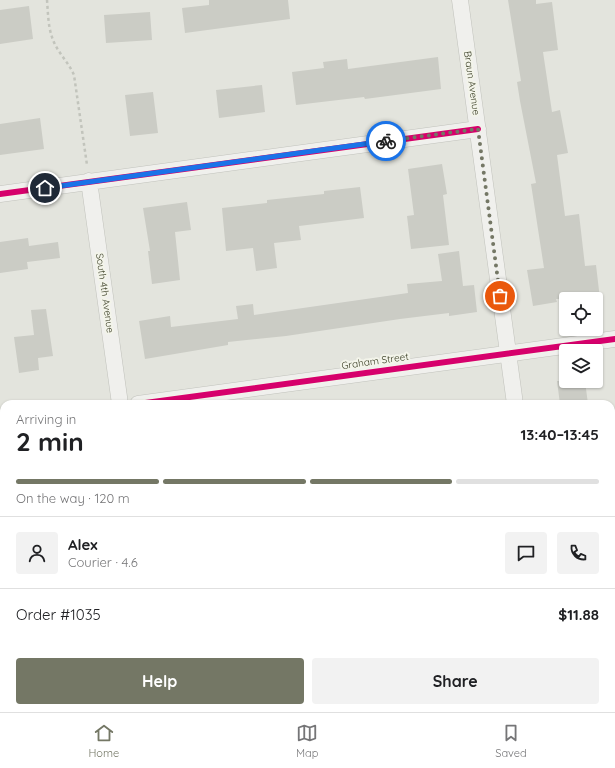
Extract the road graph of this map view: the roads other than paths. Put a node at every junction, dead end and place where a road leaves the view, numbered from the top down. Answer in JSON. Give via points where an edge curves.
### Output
{"nodes":[{"id":1,"x":460,"y":0,"type":"edge"},
{"id":2,"x":478,"y":129,"type":"junction"},
{"id":3,"x":89,"y":181,"type":"junction"},
{"id":4,"x":0,"y":194,"type":"edge"},
{"id":5,"x":615,"y":339,"type":"edge"},
{"id":6,"x":508,"y":354,"type":"junction"},
{"id":7,"x":119,"y":400,"type":"edge"},
{"id":8,"x":168,"y":400,"type":"edge"},
{"id":9,"x":514,"y":400,"type":"edge"}],
"edges":[{"from":1,"to":2,"type":"street","name":"Braun Avenue"},
{"from":2,"to":3,"type":"street"},
{"from":2,"to":6,"type":"street","name":"Braun Avenue"},
{"from":3,"to":4,"type":"street"},
{"from":3,"to":7,"type":"street","name":"South 4th Avenue"},
{"from":5,"to":6,"type":"street","name":"Graham Street"},
{"from":6,"to":8,"type":"street","name":"Graham Street"},
{"from":6,"to":9,"type":"street","name":"Braun Avenue"}]}
